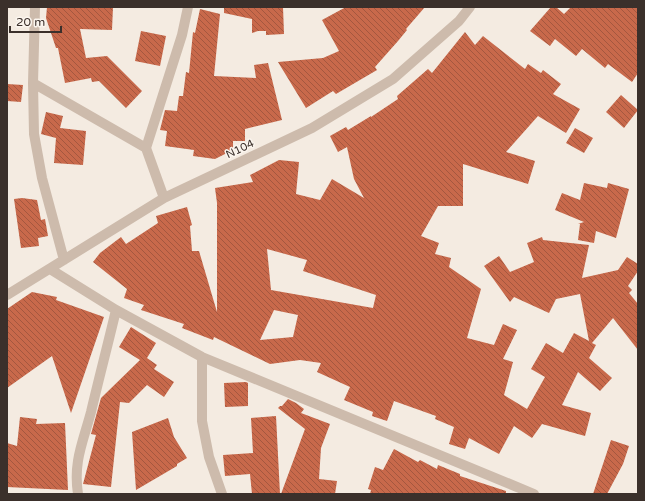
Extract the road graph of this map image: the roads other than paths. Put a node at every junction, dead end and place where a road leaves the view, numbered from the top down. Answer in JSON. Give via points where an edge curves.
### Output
{"nodes":[{"id":1,"x":35,"y":7,"type":"edge"},
{"id":2,"x":188,"y":7,"type":"edge"},
{"id":3,"x":470,"y":7,"type":"edge"},
{"id":4,"x":33,"y":83,"type":"junction"},
{"id":5,"x":146,"y":148,"type":"junction"},
{"id":6,"x":164,"y":198,"type":"junction"},
{"id":7,"x":64,"y":260,"type":"junction"},
{"id":8,"x":50,"y":269,"type":"junction"},
{"id":9,"x":7,"y":295,"type":"edge"},
{"id":10,"x":116,"y":310,"type":"junction"},
{"id":11,"x":202,"y":357,"type":"junction"},
{"id":12,"x":78,"y":494,"type":"edge"},
{"id":13,"x":222,"y":494,"type":"edge"},
{"id":14,"x":534,"y":494,"type":"edge"}],
"edges":[{"from":1,"to":4,"type":"street"},
{"from":2,"to":5,"type":"street","via":[[182,35]]},
{"from":3,"to":6,"type":"street","name":"N104","number":"N104","via":[[458,21],[393,79],[312,128]]},
{"from":4,"to":5,"type":"street"},
{"from":4,"to":7,"type":"street","via":[[34,134],[42,178]]},
{"from":5,"to":6,"type":"street"},
{"from":6,"to":7,"type":"street","name":"N104","number":"N104"},
{"from":7,"to":8,"type":"street","name":"N104","number":"N104"},
{"from":8,"to":9,"type":"street","name":"N104","number":"N104"},
{"from":8,"to":10,"type":"street"},
{"from":10,"to":11,"type":"street"},
{"from":10,"to":12,"type":"street","via":[[78,458]]},
{"from":11,"to":13,"type":"street","via":[[202,421],[209,457]]},
{"from":11,"to":14,"type":"street"}]}
